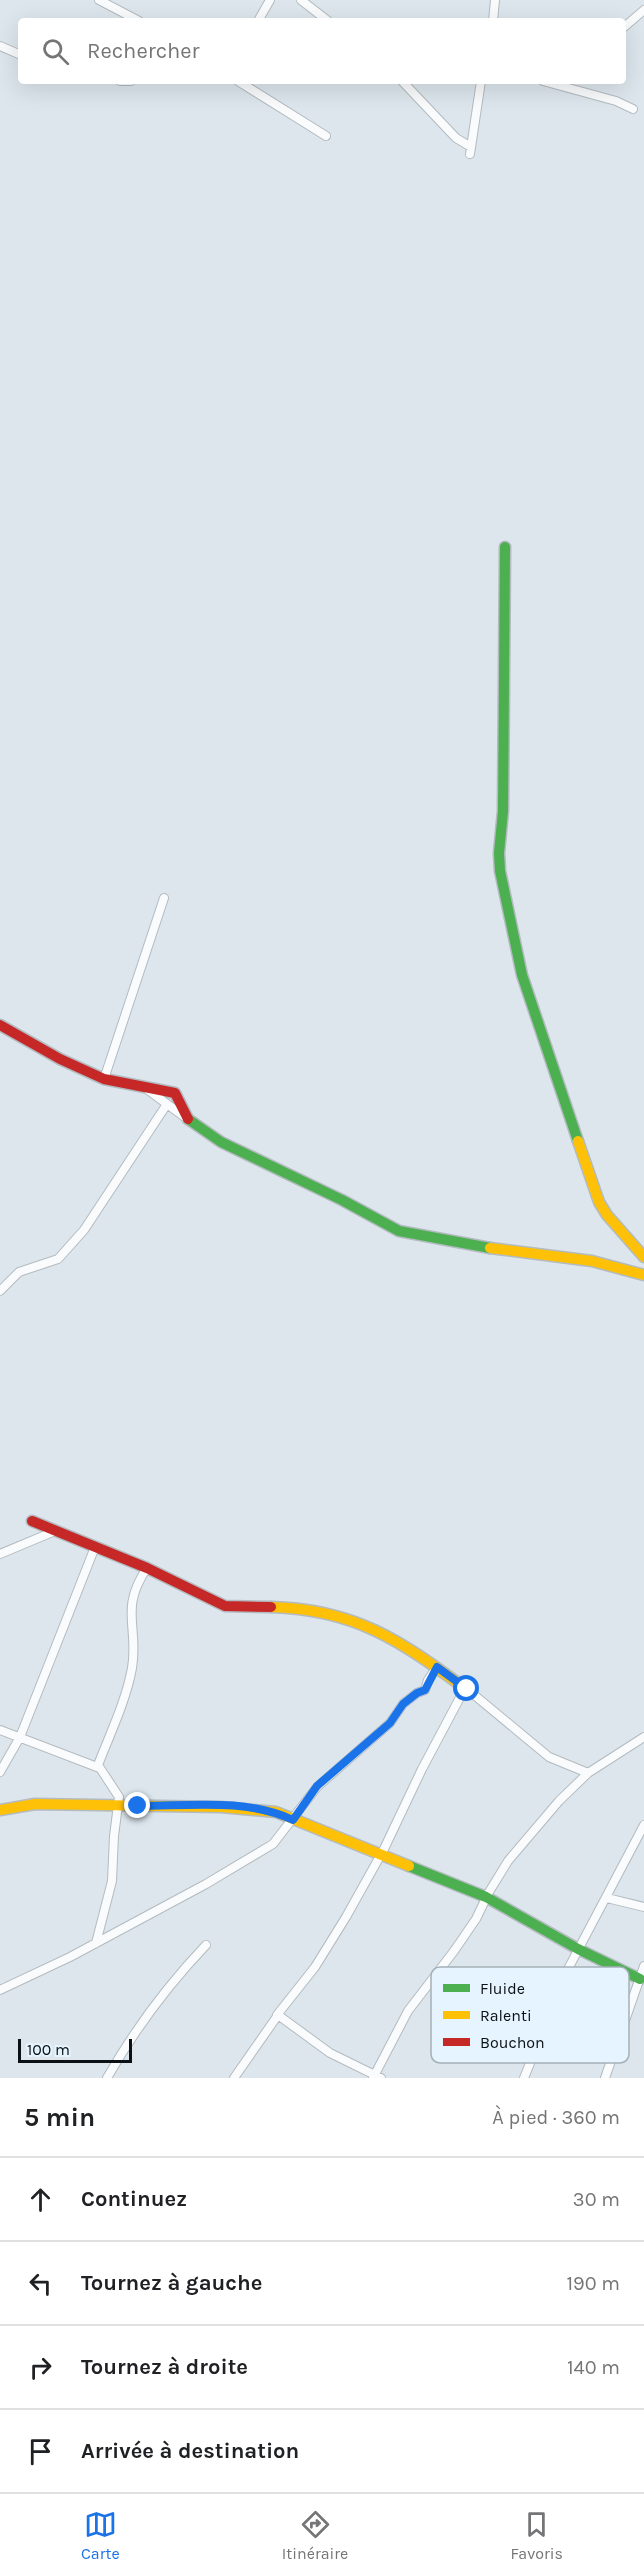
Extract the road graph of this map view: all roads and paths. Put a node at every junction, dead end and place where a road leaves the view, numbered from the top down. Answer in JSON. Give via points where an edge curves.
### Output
{"nodes":[{"id":1,"x":99,"y":0,"type":"edge"},
{"id":2,"x":270,"y":0,"type":"edge"},
{"id":3,"x":301,"y":0,"type":"edge"},
{"id":4,"x":495,"y":0,"type":"edge"},
{"id":5,"x":644,"y":10,"type":"edge"},
{"id":6,"x":133,"y":18,"type":"edge"},
{"id":7,"x":260,"y":18,"type":"edge"},
{"id":8,"x":324,"y":18,"type":"edge"},
{"id":9,"x":493,"y":18,"type":"edge"},
{"id":10,"x":626,"y":25,"type":"edge"},
{"id":11,"x":0,"y":46,"type":"edge"},
{"id":12,"x":18,"y":54,"type":"edge"},
{"id":13,"x":243,"y":84,"type":"edge"},
{"id":14,"x":405,"y":84,"type":"edge"},
{"id":15,"x":481,"y":84,"type":"edge"},
{"id":16,"x":562,"y":84,"type":"edge"},
{"id":17,"x":633,"y":109,"type":"dead end"},
{"id":18,"x":326,"y":136,"type":"dead end"},
{"id":19,"x":505,"y":546,"type":"dead end"},
{"id":20,"x":164,"y":898,"type":"dead end"},
{"id":21,"x":0,"y":1025,"type":"edge"},
{"id":22,"x":104,"y":1079,"type":"junction"},
{"id":23,"x":147,"y":1089,"type":"junction"},
{"id":24,"x":167,"y":1104,"type":"junction"},
{"id":25,"x":186,"y":1118,"type":"junction"},
{"id":26,"x":644,"y":1257,"type":"edge"},
{"id":27,"x":644,"y":1275,"type":"edge"},
{"id":28,"x":0,"y":1291,"type":"edge"},
{"id":29,"x":32,"y":1521,"type":"dead end"},
{"id":30,"x":55,"y":1531,"type":"junction"},
{"id":31,"x":95,"y":1547,"type":"junction"},
{"id":32,"x":0,"y":1554,"type":"edge"},
{"id":33,"x":147,"y":1568,"type":"junction"},
{"id":34,"x":437,"y":1667,"type":"junction"},
{"id":35,"x":465,"y":1689,"type":"junction"},
{"id":36,"x":0,"y":1730,"type":"edge"},
{"id":37,"x":20,"y":1737,"type":"junction"},
{"id":38,"x":644,"y":1737,"type":"edge"},
{"id":39,"x":97,"y":1767,"type":"junction"},
{"id":40,"x":0,"y":1772,"type":"edge"},
{"id":41,"x":588,"y":1773,"type":"junction"},
{"id":42,"x":118,"y":1806,"type":"junction"},
{"id":43,"x":0,"y":1810,"type":"edge"},
{"id":44,"x":293,"y":1820,"type":"junction"},
{"id":45,"x":644,"y":1825,"type":"edge"},
{"id":46,"x":381,"y":1854,"type":"junction"},
{"id":47,"x":486,"y":1897,"type":"junction"},
{"id":48,"x":607,"y":1898,"type":"junction"},
{"id":49,"x":644,"y":1907,"type":"edge"},
{"id":50,"x":96,"y":1943,"type":"junction"},
{"id":51,"x":206,"y":1945,"type":"dead end"},
{"id":52,"x":578,"y":1949,"type":"junction"},
{"id":53,"x":644,"y":1966,"type":"edge"},
{"id":54,"x":442,"y":1967,"type":"edge"},
{"id":55,"x":569,"y":1967,"type":"edge"},
{"id":56,"x":615,"y":1967,"type":"edge"},
{"id":57,"x":629,"y":1974,"type":"edge"},
{"id":58,"x":640,"y":1979,"type":"junction"},
{"id":59,"x":431,"y":1982,"type":"edge"},
{"id":60,"x":0,"y":1990,"type":"edge"},
{"id":61,"x":629,"y":2010,"type":"edge"},
{"id":62,"x":277,"y":2015,"type":"junction"},
{"id":63,"x":530,"y":2063,"type":"edge"},
{"id":64,"x":610,"y":2063,"type":"edge"},
{"id":65,"x":376,"y":2077,"type":"edge"},
{"id":66,"x":107,"y":2078,"type":"edge"},
{"id":67,"x":234,"y":2078,"type":"edge"},
{"id":68,"x":524,"y":2078,"type":"edge"},
{"id":69,"x":605,"y":2078,"type":"edge"}],
"edges":[{"from":1,"to":6,"type":"street"},
{"from":2,"to":7,"type":"street"},
{"from":3,"to":8,"type":"street"},
{"from":4,"to":9,"type":"street"},
{"from":5,"to":10,"type":"street"},
{"from":11,"to":12,"type":"street"},
{"from":13,"to":18,"type":"street"},
{"from":14,"to":15,"type":"street","via":[[470,151]]},
{"from":16,"to":17,"type":"street"},
{"from":19,"to":26,"type":"street","via":[[500,871],[522,975],[599,1202]]},
{"from":20,"to":22,"type":"street"},
{"from":21,"to":22,"type":"street"},
{"from":22,"to":23,"type":"street"},
{"from":23,"to":24,"type":"street"},
{"from":23,"to":25,"type":"street","via":[[175,1093]]},
{"from":24,"to":25,"type":"street"},
{"from":24,"to":28,"type":"street","via":[[84,1230],[58,1258],[19,1272]]},
{"from":25,"to":27,"type":"street","via":[[257,1161],[406,1234],[592,1261]]},
{"from":29,"to":30,"type":"street"},
{"from":30,"to":31,"type":"street"},
{"from":30,"to":32,"type":"street"},
{"from":31,"to":33,"type":"street"},
{"from":31,"to":37,"type":"street"},
{"from":33,"to":34,"type":"street","via":[[225,1606],[300,1608],[342,1617],[387,1634]]},
{"from":33,"to":39,"type":"street","via":[[131,1603],[131,1671]]},
{"from":34,"to":35,"type":"street"},
{"from":34,"to":44,"type":"street","via":[[425,1690],[403,1704],[390,1723],[317,1786]]},
{"from":35,"to":41,"type":"street","via":[[549,1757]]},
{"from":35,"to":46,"type":"street"},
{"from":36,"to":37,"type":"street"},
{"from":37,"to":39,"type":"street"},
{"from":37,"to":40,"type":"street"},
{"from":38,"to":41,"type":"street"},
{"from":39,"to":42,"type":"street","via":[[119,1795]]},
{"from":41,"to":47,"type":"street","via":[[508,1861]]},
{"from":42,"to":43,"type":"street","via":[[35,1804]]},
{"from":42,"to":44,"type":"street","via":[[267,1810]]},
{"from":42,"to":50,"type":"street","via":[[112,1881]]},
{"from":44,"to":46,"type":"street"},
{"from":44,"to":50,"type":"street","via":[[273,1844],[259,1853]]},
{"from":45,"to":48,"type":"street"},
{"from":46,"to":47,"type":"street"},
{"from":46,"to":62,"type":"street","via":[[315,1967]]},
{"from":47,"to":52,"type":"street"},
{"from":47,"to":54,"type":"street","via":[[476,1919]]},
{"from":48,"to":49,"type":"street"},
{"from":48,"to":52,"type":"street"},
{"from":50,"to":60,"type":"street"},
{"from":51,"to":66,"type":"street","via":[[134,2031]]},
{"from":52,"to":55,"type":"street"},
{"from":52,"to":56,"type":"street"},
{"from":53,"to":58,"type":"street"},
{"from":57,"to":58,"type":"street"},
{"from":58,"to":61,"type":"street"},
{"from":59,"to":65,"type":"street","via":[[408,2011]]},
{"from":62,"to":65,"type":"street","via":[[330,2053]]},
{"from":62,"to":67,"type":"street"},
{"from":63,"to":68,"type":"street"},
{"from":64,"to":69,"type":"street"}]}
